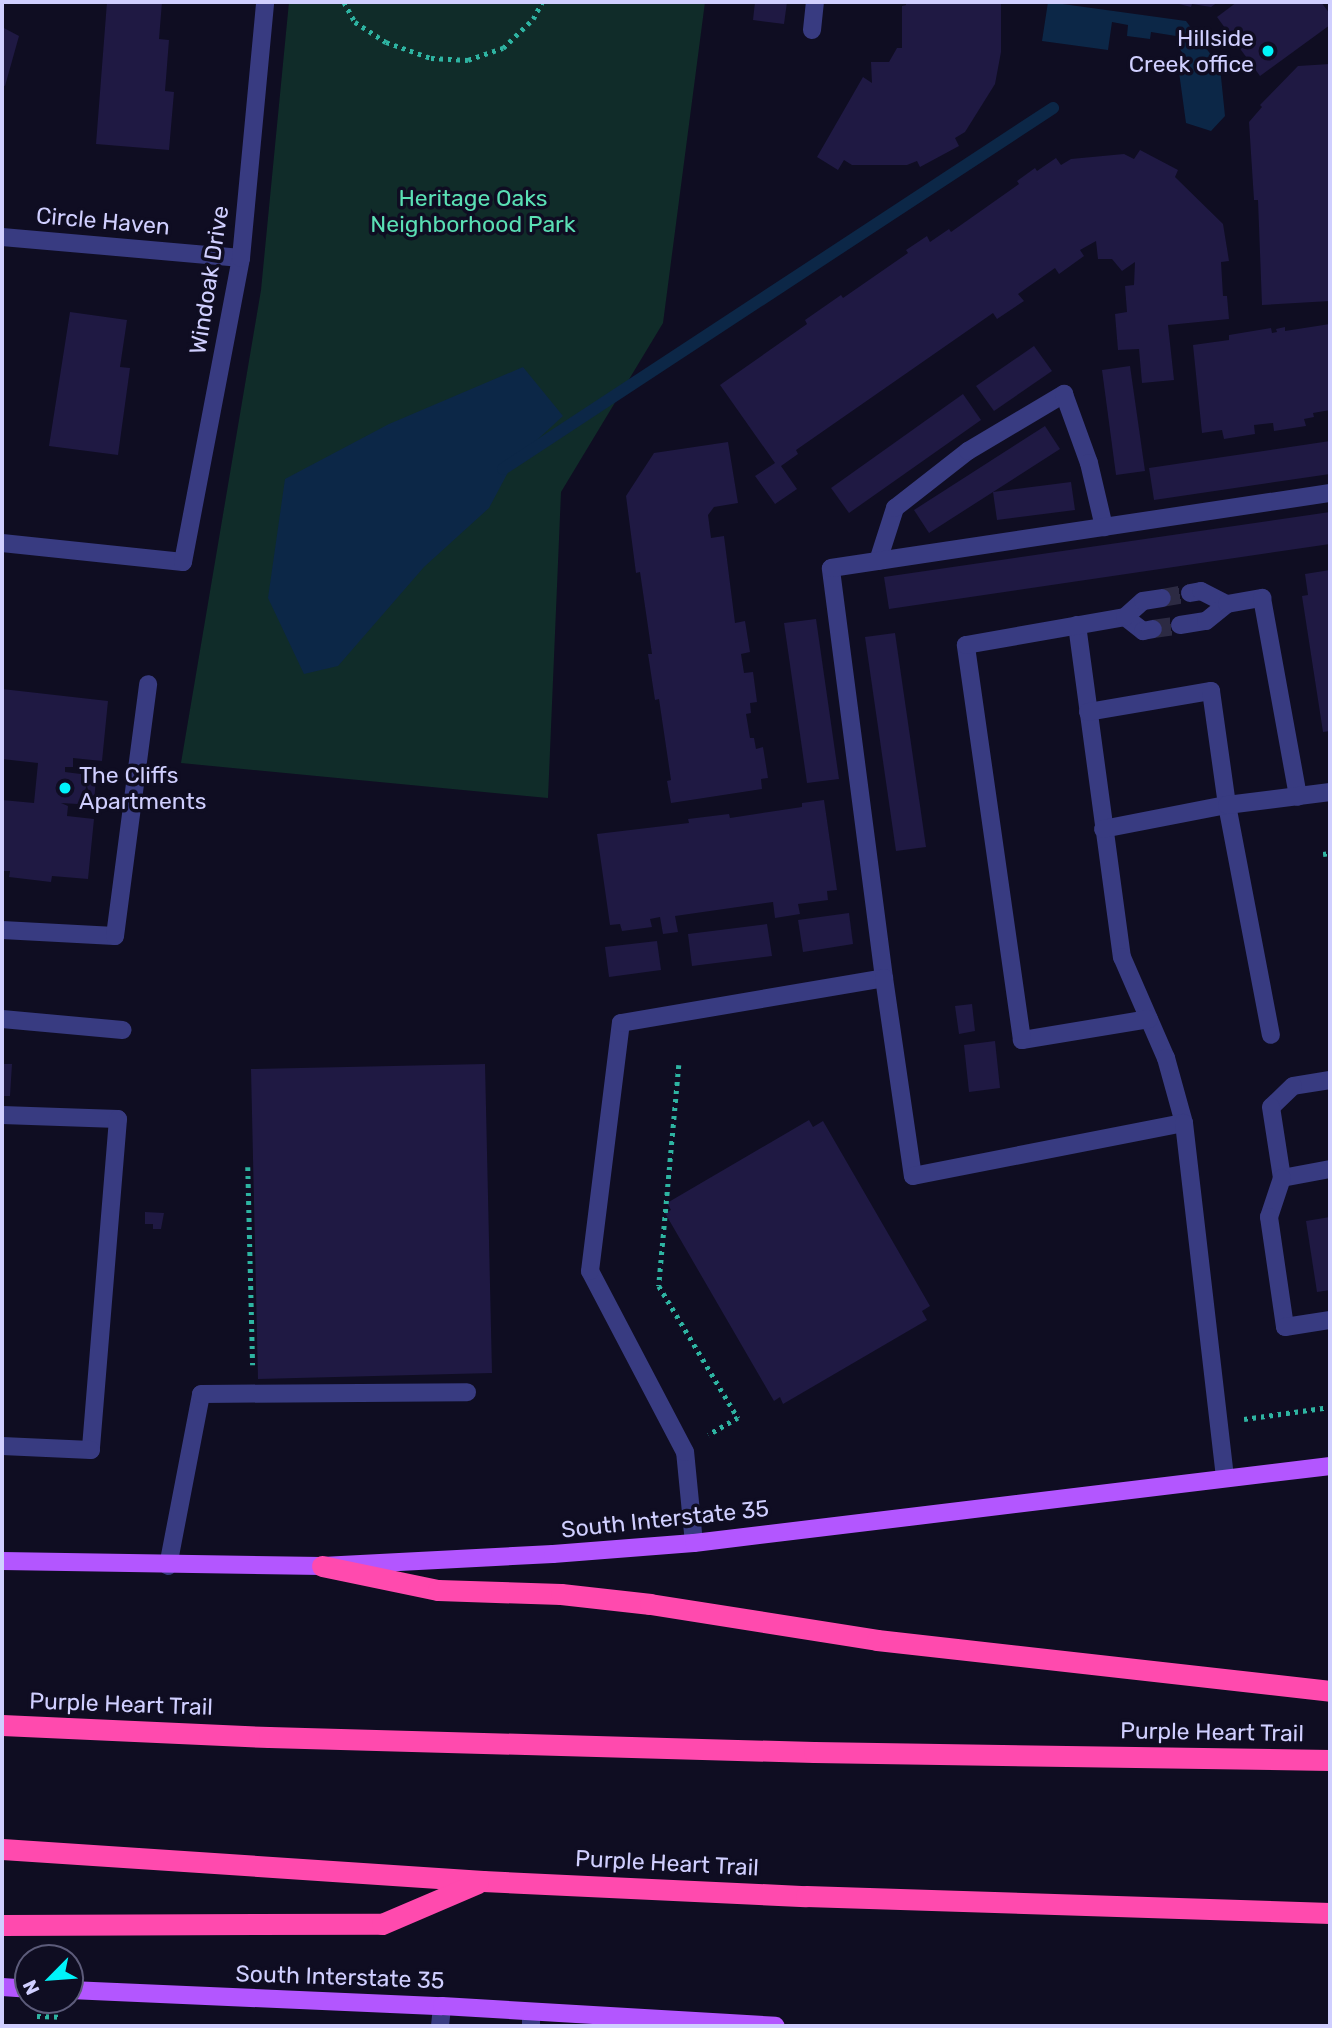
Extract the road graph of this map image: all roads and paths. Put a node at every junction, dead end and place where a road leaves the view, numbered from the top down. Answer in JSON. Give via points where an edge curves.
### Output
{"nodes":[{"id":1,"x":265,"y":2,"type":"edge"},
{"id":2,"x":344,"y":2,"type":"edge"},
{"id":3,"x":542,"y":2,"type":"edge"},
{"id":4,"x":815,"y":2,"type":"edge"},
{"id":5,"x":812,"y":30,"type":"dead end"},
{"id":6,"x":2,"y":237,"type":"edge"},
{"id":7,"x":241,"y":258,"type":"junction"},
{"id":8,"x":1330,"y":493,"type":"edge"},
{"id":9,"x":1104,"y":527,"type":"junction"},
{"id":10,"x":2,"y":542,"type":"edge"},
{"id":11,"x":878,"y":561,"type":"junction"},
{"id":12,"x":1190,"y":593,"type":"tunnel mouth"},
{"id":13,"x":1162,"y":598,"type":"tunnel mouth"},
{"id":14,"x":1227,"y":604,"type":"junction"},
{"id":15,"x":1125,"y":617,"type":"junction"},
{"id":16,"x":1077,"y":625,"type":"junction"},
{"id":17,"x":1180,"y":625,"type":"tunnel mouth"},
{"id":18,"x":1153,"y":629,"type":"tunnel mouth"},
{"id":19,"x":148,"y":684,"type":"dead end"},
{"id":20,"x":1088,"y":712,"type":"junction"},
{"id":21,"x":1330,"y":792,"type":"edge"},
{"id":22,"x":1298,"y":797,"type":"junction"},
{"id":23,"x":1227,"y":805,"type":"junction"},
{"id":24,"x":1103,"y":829,"type":"junction"},
{"id":25,"x":1330,"y":853,"type":"edge"},
{"id":26,"x":1323,"y":854,"type":"dead end"},
{"id":27,"x":2,"y":930,"type":"edge"},
{"id":28,"x":884,"y":978,"type":"junction"},
{"id":29,"x":1149,"y":1018,"type":"junction"},
{"id":30,"x":2,"y":1019,"type":"edge"},
{"id":31,"x":123,"y":1030,"type":"dead end"},
{"id":32,"x":1271,"y":1035,"type":"dead end"},
{"id":33,"x":679,"y":1065,"type":"dead end"},
{"id":34,"x":1330,"y":1080,"type":"edge"},
{"id":35,"x":2,"y":1115,"type":"edge"},
{"id":36,"x":1184,"y":1123,"type":"junction"},
{"id":37,"x":248,"y":1167,"type":"dead end"},
{"id":38,"x":1330,"y":1169,"type":"edge"},
{"id":39,"x":1282,"y":1178,"type":"junction"},
{"id":40,"x":1330,"y":1320,"type":"edge"},
{"id":41,"x":253,"y":1371,"type":"dead end"},
{"id":42,"x":467,"y":1392,"type":"dead end"},
{"id":43,"x":1330,"y":1407,"type":"edge"},
{"id":44,"x":1256,"y":1417,"type":"dead end"},
{"id":45,"x":2,"y":1446,"type":"edge"},
{"id":46,"x":682,"y":1448,"type":"junction"},
{"id":47,"x":1330,"y":1466,"type":"edge"},
{"id":48,"x":1225,"y":1477,"type":"junction"},
{"id":49,"x":694,"y":1543,"type":"junction"},
{"id":50,"x":2,"y":1561,"type":"edge"},
{"id":51,"x":168,"y":1566,"type":"junction"},
{"id":52,"x":322,"y":1566,"type":"junction"},
{"id":53,"x":1330,"y":1691,"type":"edge"},
{"id":54,"x":2,"y":1725,"type":"edge"},
{"id":55,"x":1330,"y":1760,"type":"edge"},
{"id":56,"x":2,"y":1849,"type":"edge"},
{"id":57,"x":483,"y":1881,"type":"junction"},
{"id":58,"x":1330,"y":1913,"type":"edge"},
{"id":59,"x":2,"y":1925,"type":"edge"},
{"id":60,"x":84,"y":1991,"type":"edge"},
{"id":61,"x":442,"y":2006,"type":"junction"},
{"id":62,"x":531,"y":2019,"type":"edge"},
{"id":63,"x":440,"y":2026,"type":"edge"},
{"id":64,"x":775,"y":2026,"type":"edge"}],
"edges":[{"from":1,"to":7,"type":"street","name":"Windoak Drive"},
{"from":2,"to":3,"type":"path","via":[[355,22],[386,42],[431,58],[468,60],[503,48],[533,19]]},
{"from":4,"to":5,"type":"street"},
{"from":6,"to":7,"type":"street","name":"Circle Haven"},
{"from":7,"to":10,"type":"street","name":"Windoak Drive","via":[[183,562]]},
{"from":8,"to":9,"type":"street"},
{"from":9,"to":11,"type":"street"},
{"from":9,"to":11,"type":"street","via":[[1089,463],[1064,394],[968,451],[895,508]]},
{"from":11,"to":28,"type":"street","via":[[831,568]]},
{"from":12,"to":14,"type":"street","via":[[1201,591]]},
{"from":13,"to":15,"type":"street","via":[[1143,601]]},
{"from":14,"to":17,"type":"street","via":[[1206,621]]},
{"from":14,"to":22,"type":"street","via":[[1262,598]]},
{"from":15,"to":16,"type":"street"},
{"from":15,"to":18,"type":"street","via":[[1143,631]]},
{"from":16,"to":20,"type":"street"},
{"from":16,"to":29,"type":"street","via":[[966,645],[1022,1040]]},
{"from":19,"to":27,"type":"street","via":[[115,936]]},
{"from":20,"to":23,"type":"street","via":[[1212,691]]},
{"from":20,"to":24,"type":"street"},
{"from":21,"to":22,"type":"street"},
{"from":22,"to":23,"type":"street"},
{"from":23,"to":24,"type":"street"},
{"from":23,"to":32,"type":"street"},
{"from":24,"to":29,"type":"street","via":[[1122,957]]},
{"from":25,"to":26,"type":"path"},
{"from":28,"to":36,"type":"street","via":[[913,1176]]},
{"from":28,"to":46,"type":"street","via":[[621,1023],[590,1271]]},
{"from":29,"to":36,"type":"street","via":[[1167,1058]]},
{"from":30,"to":31,"type":"street"},
{"from":33,"to":46,"type":"path","via":[[659,1286],[738,1418]]},
{"from":34,"to":39,"type":"street","via":[[1293,1086],[1271,1107]]},
{"from":35,"to":45,"type":"street","via":[[118,1119],[91,1450]]},
{"from":36,"to":48,"type":"street"},
{"from":37,"to":41,"type":"path"},
{"from":38,"to":39,"type":"street"},
{"from":39,"to":40,"type":"street","via":[[1269,1217],[1284,1328]]},
{"from":42,"to":51,"type":"street","via":[[201,1394]]},
{"from":43,"to":44,"type":"path"},
{"from":46,"to":49,"type":"street"},
{"from":47,"to":48,"type":"main road","name":"South Interstate 35"},
{"from":48,"to":49,"type":"main road","name":"South Interstate 35"},
{"from":49,"to":52,"type":"main road","name":"South Interstate 35"},
{"from":50,"to":51,"type":"main road","name":"South Interstate 35"},
{"from":51,"to":52,"type":"main road","name":"South Interstate 35"},
{"from":52,"to":53,"type":"highway","via":[[438,1590],[574,1595],[877,1640]]},
{"from":54,"to":55,"type":"highway","name":"Purple Heart Trail","via":[[800,1751]]},
{"from":56,"to":57,"type":"highway","name":"Purple Heart Trail"},
{"from":57,"to":58,"type":"highway","name":"Purple Heart Trail"},
{"from":57,"to":59,"type":"highway","via":[[382,1924]]},
{"from":60,"to":61,"type":"main road","name":"South Interstate 35"},
{"from":61,"to":62,"type":"main road","name":"South Interstate 35"},
{"from":61,"to":63,"type":"street"},
{"from":62,"to":64,"type":"main road","name":"South Interstate 35"}]}
